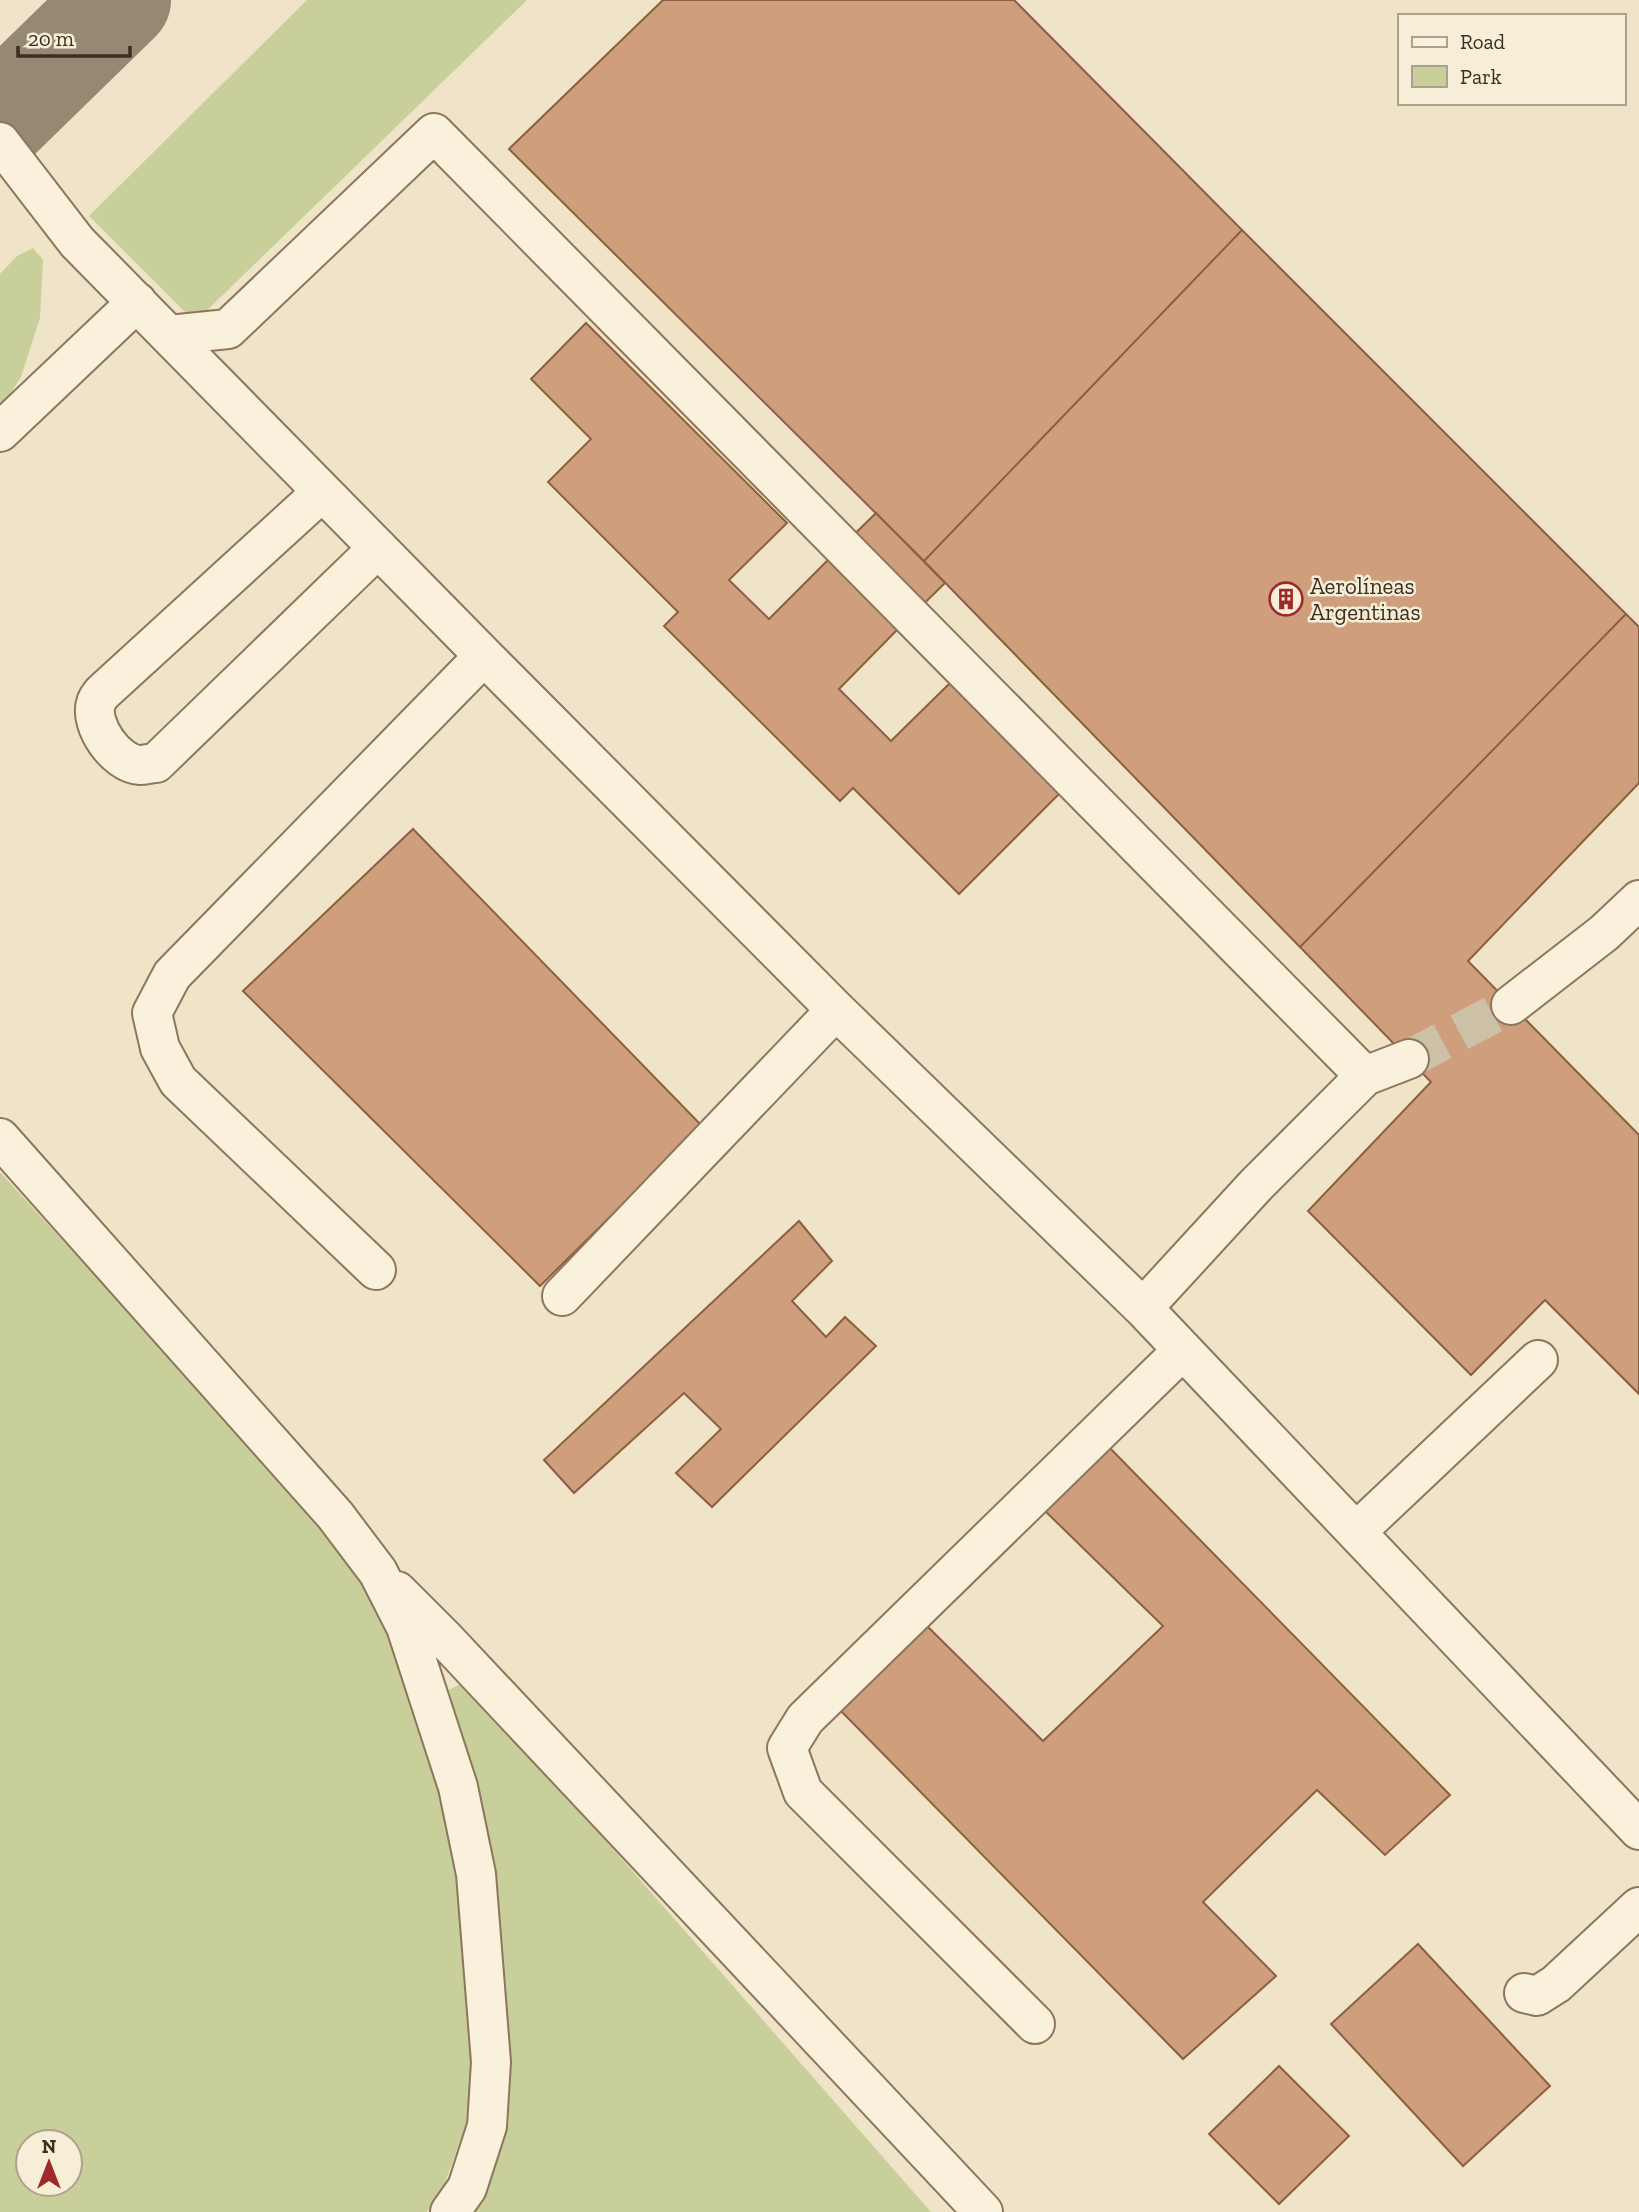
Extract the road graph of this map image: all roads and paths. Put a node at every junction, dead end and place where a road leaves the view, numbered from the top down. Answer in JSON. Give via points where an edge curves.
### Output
{"nodes":[{"id":1,"x":0,"y":142,"type":"edge"},
{"id":2,"x":137,"y":302,"type":"junction"},
{"id":3,"x":169,"y":335,"type":"junction"},
{"id":4,"x":0,"y":432,"type":"edge"},
{"id":5,"x":322,"y":492,"type":"junction"},
{"id":6,"x":378,"y":548,"type":"junction"},
{"id":7,"x":484,"y":656,"type":"junction"},
{"id":8,"x":1639,"y":900,"type":"edge"},
{"id":9,"x":1511,"y":1005,"type":"tunnel mouth"},
{"id":10,"x":836,"y":1010,"type":"junction"},
{"id":11,"x":1409,"y":1059,"type":"tunnel mouth"},
{"id":12,"x":1366,"y":1076,"type":"junction"},
{"id":13,"x":0,"y":1138,"type":"edge"},
{"id":14,"x":376,"y":1270,"type":"dead end"},
{"id":15,"x":562,"y":1296,"type":"dead end"},
{"id":16,"x":1143,"y":1308,"type":"junction"},
{"id":17,"x":1184,"y":1350,"type":"junction"},
{"id":18,"x":1538,"y":1360,"type":"dead end"},
{"id":19,"x":1356,"y":1532,"type":"junction"},
{"id":20,"x":378,"y":1572,"type":"junction"},
{"id":21,"x":1639,"y":1830,"type":"edge"},
{"id":22,"x":1639,"y":1906,"type":"edge"},
{"id":23,"x":1524,"y":1993,"type":"dead end"},
{"id":24,"x":1035,"y":2024,"type":"dead end"},
{"id":25,"x":450,"y":2212,"type":"edge"},
{"id":26,"x":983,"y":2212,"type":"edge"}],
"edges":[{"from":1,"to":2,"type":"lane","via":[[77,242]]},
{"from":2,"to":3,"type":"lane"},
{"from":2,"to":4,"type":"lane"},
{"from":3,"to":5,"type":"lane"},
{"from":3,"to":12,"type":"lane","via":[[228,329],[434,133]]},
{"from":5,"to":6,"type":"lane"},
{"from":5,"to":6,"type":"lane","via":[[102,693],[96,703],[100,733],[119,755],[138,765],[156,763]]},
{"from":6,"to":7,"type":"lane"},
{"from":7,"to":10,"type":"lane"},
{"from":7,"to":14,"type":"lane","via":[[172,975],[152,1013],[160,1048],[178,1081]]},
{"from":8,"to":9,"type":"lane"},
{"from":10,"to":15,"type":"lane"},
{"from":10,"to":16,"type":"lane"},
{"from":11,"to":12,"type":"lane"},
{"from":12,"to":16,"type":"lane","via":[[1256,1185]]},
{"from":13,"to":20,"type":"lane","via":[[326,1505]]},
{"from":16,"to":17,"type":"lane"},
{"from":17,"to":19,"type":"lane"},
{"from":17,"to":24,"type":"lane","via":[[805,1719],[787,1748],[803,1792]]},
{"from":18,"to":19,"type":"lane"},
{"from":19,"to":21,"type":"lane"},
{"from":20,"to":25,"type":"lane","via":[[406,1627],[426,1686],[458,1787],[475,1874],[491,2062],[487,2126],[467,2188]]},
{"from":20,"to":26,"type":"lane"},
{"from":22,"to":23,"type":"lane","via":[[1556,1984],[1537,1996]]}]}
